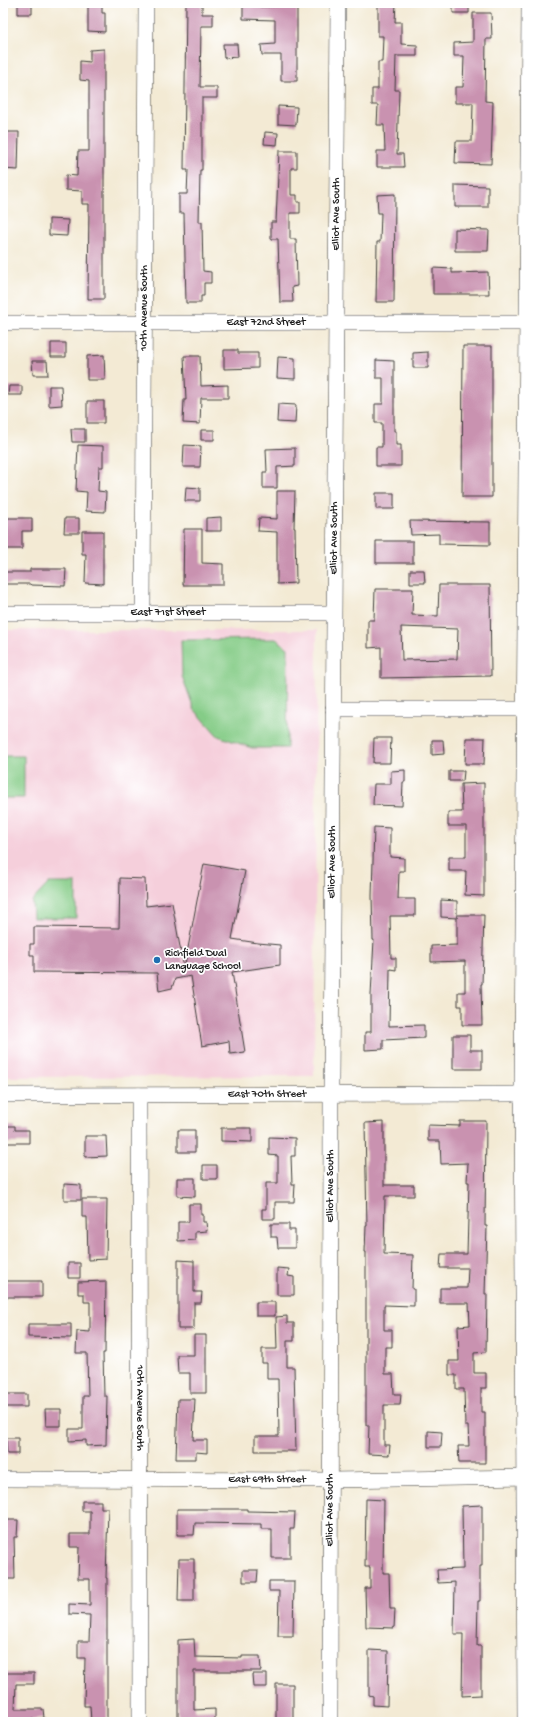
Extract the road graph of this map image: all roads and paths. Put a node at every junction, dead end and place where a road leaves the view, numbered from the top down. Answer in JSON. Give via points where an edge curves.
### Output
{"nodes":[{"id":1,"x":146,"y":3,"type":"edge"},
{"id":2,"x":338,"y":3,"type":"edge"},
{"id":3,"x":529,"y":3,"type":"edge"},
{"id":4,"x":3,"y":323,"type":"edge"},
{"id":5,"x":335,"y":323,"type":"junction"},
{"id":6,"x":529,"y":323,"type":"edge"},
{"id":7,"x":144,"y":324,"type":"junction"},
{"id":8,"x":3,"y":613,"type":"edge"},
{"id":9,"x":143,"y":613,"type":"junction"},
{"id":10,"x":333,"y":613,"type":"junction"},
{"id":11,"x":333,"y":709,"type":"junction"},
{"id":12,"x":527,"y":709,"type":"edge"},
{"id":13,"x":139,"y":1094,"type":"junction"},
{"id":14,"x":331,"y":1094,"type":"junction"},
{"id":15,"x":526,"y":1094,"type":"edge"},
{"id":16,"x":3,"y":1095,"type":"edge"},
{"id":17,"x":527,"y":1477,"type":"edge"},
{"id":18,"x":3,"y":1479,"type":"edge"},
{"id":19,"x":331,"y":1480,"type":"junction"},
{"id":20,"x":140,"y":1481,"type":"junction"},
{"id":21,"x":140,"y":1722,"type":"edge"},
{"id":22,"x":330,"y":1722,"type":"edge"},
{"id":23,"x":525,"y":1722,"type":"edge"}],
"edges":[{"from":1,"to":7,"type":"street","name":"10th Avenue South"},
{"from":2,"to":5,"type":"street","name":"Elliot Ave South"},
{"from":3,"to":6,"type":"street"},
{"from":4,"to":7,"type":"street","name":"East 72nd Street"},
{"from":5,"to":6,"type":"street","name":"East 72nd Street"},
{"from":5,"to":7,"type":"street","name":"East 72nd Street"},
{"from":5,"to":10,"type":"street","name":"Elliot Ave South"},
{"from":6,"to":12,"type":"street"},
{"from":7,"to":9,"type":"street","name":"10th Avenue South"},
{"from":8,"to":9,"type":"street","name":"East 71st Street"},
{"from":9,"to":10,"type":"street","name":"East 71st Street"},
{"from":10,"to":11,"type":"street","name":"Elliot Ave South"},
{"from":11,"to":12,"type":"street"},
{"from":11,"to":14,"type":"street","name":"Elliot Ave South"},
{"from":12,"to":15,"type":"street"},
{"from":13,"to":14,"type":"street","name":"East 70th Street"},
{"from":13,"to":16,"type":"street","name":"East 70th Street"},
{"from":13,"to":20,"type":"street","name":"10th Avenue South"},
{"from":14,"to":15,"type":"street","name":"East 70th Street"},
{"from":14,"to":19,"type":"street","name":"Elliot Ave South"},
{"from":15,"to":17,"type":"street"},
{"from":17,"to":19,"type":"street","name":"East 69th Street"},
{"from":17,"to":23,"type":"street"},
{"from":18,"to":20,"type":"street","name":"East 69th Street"},
{"from":19,"to":20,"type":"street","name":"East 69th Street"},
{"from":19,"to":22,"type":"street","name":"Elliot Ave South"},
{"from":20,"to":21,"type":"street","name":"10th Avenue South"}]}
